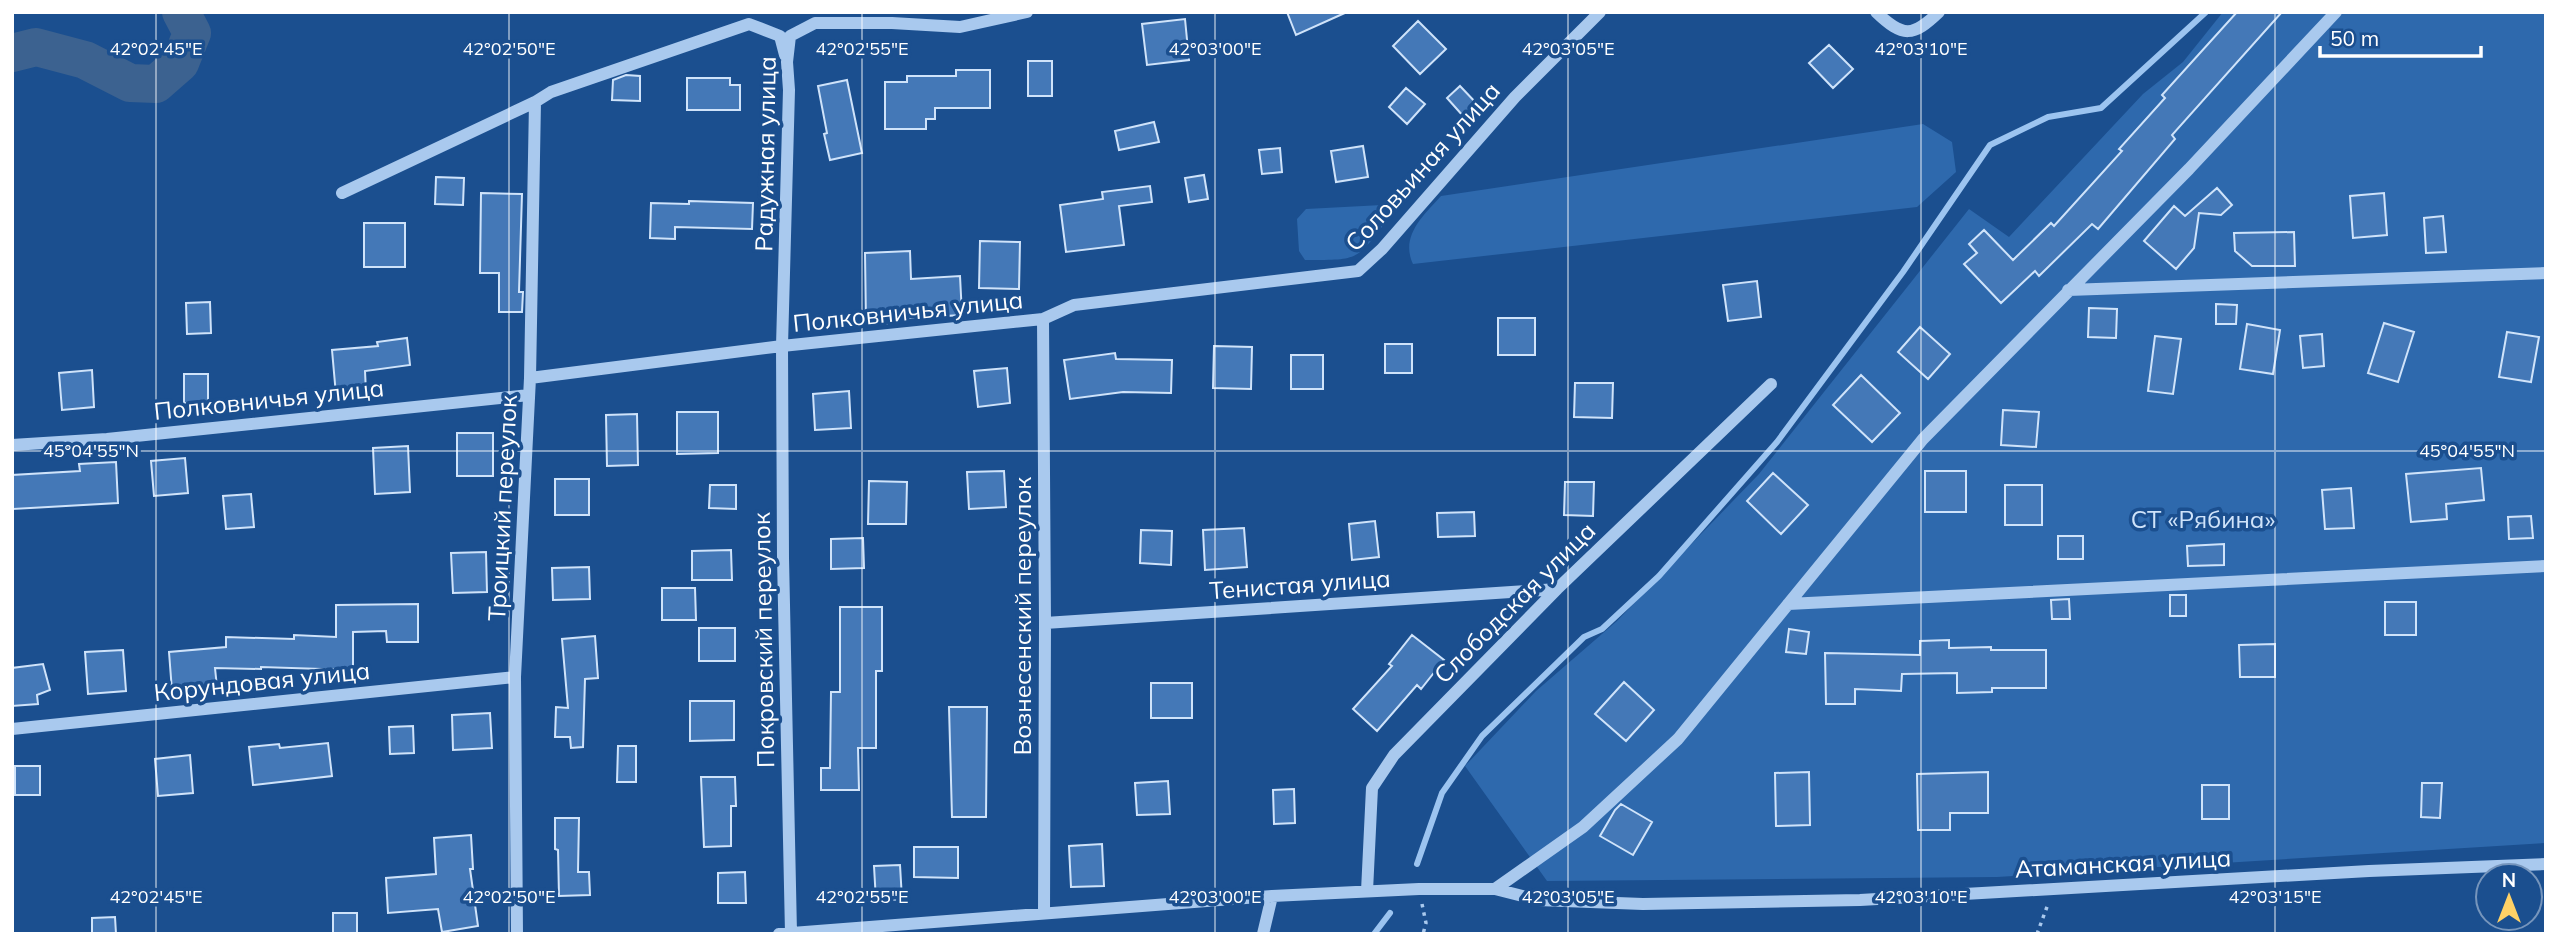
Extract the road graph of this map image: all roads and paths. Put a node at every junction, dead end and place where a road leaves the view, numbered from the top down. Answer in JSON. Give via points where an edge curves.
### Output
{"nodes":[{"id":1,"x":1027,"y":12,"type":"edge"},
{"id":2,"x":1600,"y":12,"type":"edge"},
{"id":3,"x":1876,"y":12,"type":"edge"},
{"id":4,"x":1939,"y":12,"type":"edge"},
{"id":5,"x":2336,"y":12,"type":"edge"},
{"id":6,"x":787,"y":62,"type":"junction"},
{"id":7,"x":535,"y":102,"type":"junction"},
{"id":8,"x":342,"y":193,"type":"dead end"},
{"id":9,"x":2546,"y":273,"type":"edge"},
{"id":10,"x":1288,"y":279,"type":"joint"},
{"id":11,"x":2068,"y":290,"type":"junction"},
{"id":12,"x":1043,"y":319,"type":"junction"},
{"id":13,"x":782,"y":346,"type":"junction"},
{"id":14,"x":530,"y":378,"type":"junction"},
{"id":15,"x":1771,"y":384,"type":"dead end"},
{"id":16,"x":529,"y":395,"type":"junction"},
{"id":17,"x":12,"y":445,"type":"edge"},
{"id":18,"x":2546,"y":566,"type":"edge"},
{"id":19,"x":1557,"y":589,"type":"junction"},
{"id":20,"x":1788,"y":604,"type":"junction"},
{"id":21,"x":1045,"y":623,"type":"junction"},
{"id":22,"x":515,"y":677,"type":"junction"},
{"id":23,"x":12,"y":729,"type":"edge"},
{"id":24,"x":2546,"y":864,"type":"edge"},
{"id":25,"x":1419,"y":889,"type":"junction"},
{"id":26,"x":1495,"y":889,"type":"junction"},
{"id":27,"x":1367,"y":891,"type":"junction"},
{"id":28,"x":2034,"y":891,"type":"junction"},
{"id":29,"x":1272,"y":896,"type":"junction"},
{"id":30,"x":1044,"y":912,"type":"junction"},
{"id":31,"x":785,"y":933,"type":"edge"},
{"id":32,"x":517,"y":934,"type":"edge"},
{"id":33,"x":1263,"y":934,"type":"edge"},
{"id":34,"x":1423,"y":934,"type":"edge"},
{"id":35,"x":2037,"y":934,"type":"edge"}],
"edges":[{"from":1,"to":6,"type":"street","name":"Радужная улица","via":[[960,27],[815,23],[790,36]]},
{"from":2,"to":10,"type":"street","name":"Соловьиная улица","via":[[1515,97],[1382,250],[1358,271]]},
{"from":3,"to":4,"type":"street","via":[[1888,24],[1909,32],[1924,27]]},
{"from":5,"to":11,"type":"street"},
{"from":6,"to":7,"type":"street","via":[[780,36],[749,24],[551,92]]},
{"from":6,"to":13,"type":"street","name":"Радужная улица"},
{"from":7,"to":8,"type":"street"},
{"from":7,"to":14,"type":"street","name":"Троицкий переулок"},
{"from":9,"to":11,"type":"street"},
{"from":10,"to":12,"type":"street","name":"Полковничья улица","via":[[1074,306]]},
{"from":11,"to":20,"type":"street","via":[[1923,439]]},
{"from":12,"to":13,"type":"street","name":"Полковничья улица"},
{"from":12,"to":21,"type":"street","name":"Вознесенский переулок"},
{"from":13,"to":14,"type":"street","name":"Полковничья улица"},
{"from":13,"to":31,"type":"street","name":"Покровский переулок"},
{"from":14,"to":16,"type":"street","name":"Троицкий переулок"},
{"from":15,"to":19,"type":"street","name":"Слободская улица"},
{"from":16,"to":17,"type":"street","name":"Полковничья улица"},
{"from":16,"to":22,"type":"street","name":"Троицкий переулок"},
{"from":18,"to":20,"type":"street"},
{"from":19,"to":21,"type":"street","name":"Тенистая улица"},
{"from":19,"to":27,"type":"street","name":"Слободская улица","via":[[1394,755],[1372,788]]},
{"from":20,"to":26,"type":"street","via":[[1678,739],[1583,827]]},
{"from":21,"to":30,"type":"street","name":"Вознесенский переулок"},
{"from":22,"to":23,"type":"street","name":"Корундовая улица"},
{"from":22,"to":32,"type":"street","name":"Троицкий переулок"},
{"from":24,"to":28,"type":"street","name":"Атаманская улица"},
{"from":25,"to":26,"type":"street","name":"Атаманская улица"},
{"from":25,"to":27,"type":"street"},
{"from":25,"to":34,"type":"path","via":[[1426,923]]},
{"from":26,"to":28,"type":"street","name":"Атаманская улица","via":[[1538,900],[1643,904]]},
{"from":27,"to":29,"type":"street"},
{"from":28,"to":35,"type":"path","via":[[2048,904]]},
{"from":29,"to":30,"type":"street"},
{"from":29,"to":33,"type":"street"},
{"from":30,"to":31,"type":"street"}]}
